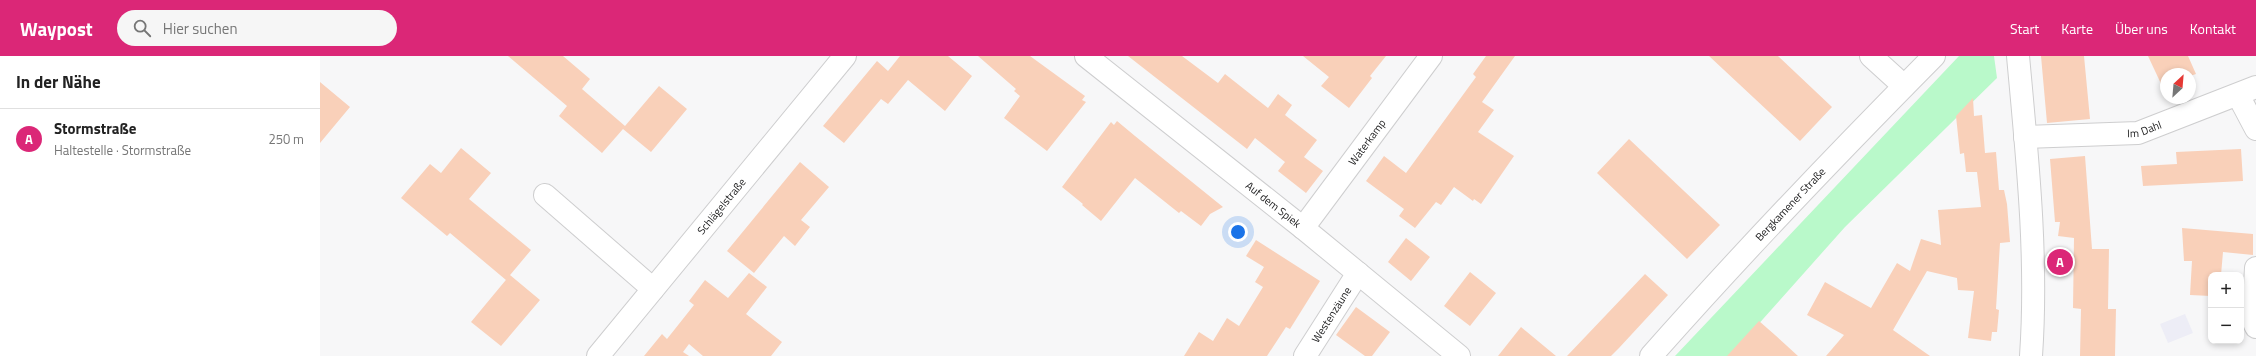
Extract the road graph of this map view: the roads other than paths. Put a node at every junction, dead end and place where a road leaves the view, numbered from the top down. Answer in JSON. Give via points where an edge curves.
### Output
{"nodes":[{"id":1,"x":845,"y":56,"type":"edge"},
{"id":2,"x":1086,"y":56,"type":"edge"},
{"id":3,"x":1431,"y":56,"type":"edge"},
{"id":4,"x":1871,"y":56,"type":"edge"},
{"id":5,"x":1934,"y":56,"type":"edge"},
{"id":6,"x":2018,"y":56,"type":"edge"},
{"id":7,"x":1904,"y":86,"type":"junction"},
{"id":8,"x":2247,"y":91,"type":"edge"},
{"id":9,"x":2256,"y":129,"type":"edge"},
{"id":10,"x":2025,"y":137,"type":"junction"},
{"id":11,"x":545,"y":195,"type":"dead end"},
{"id":12,"x":1303,"y":228,"type":"junction"},
{"id":13,"x":2256,"y":268,"type":"edge"},
{"id":14,"x":1358,"y":273,"type":"junction"},
{"id":15,"x":653,"y":289,"type":"junction"},
{"id":16,"x":2256,"y":327,"type":"edge"},
{"id":17,"x":598,"y":356,"type":"edge"},
{"id":18,"x":1305,"y":356,"type":"edge"},
{"id":19,"x":1459,"y":356,"type":"edge"},
{"id":20,"x":1651,"y":356,"type":"edge"},
{"id":21,"x":2031,"y":356,"type":"edge"}],
"edges":[{"from":1,"to":15,"type":"street","name":"Schlägelstraße"},
{"from":2,"to":12,"type":"street","name":"Auf dem Spiek"},
{"from":3,"to":12,"type":"street","name":"Waterkamp"},
{"from":4,"to":7,"type":"street"},
{"from":5,"to":7,"type":"street","name":"Bergkamener Straße"},
{"from":6,"to":10,"type":"street"},
{"from":7,"to":20,"type":"street","name":"Bergkamener Straße","via":[[1757,238]]},
{"from":8,"to":9,"type":"street"},
{"from":8,"to":10,"type":"street","name":"Im Dahl","via":[[2138,133]]},
{"from":10,"to":21,"type":"street","via":[[2033,259]]},
{"from":11,"to":15,"type":"street"},
{"from":12,"to":14,"type":"street","name":"Auf dem Spiek"},
{"from":13,"to":16,"type":"street","via":[[2253,320]]},
{"from":14,"to":18,"type":"street","name":"Westenzäune"},
{"from":14,"to":19,"type":"street","name":"Auf dem Spiek"},
{"from":15,"to":17,"type":"street","name":"Schlägelstraße"}]}
